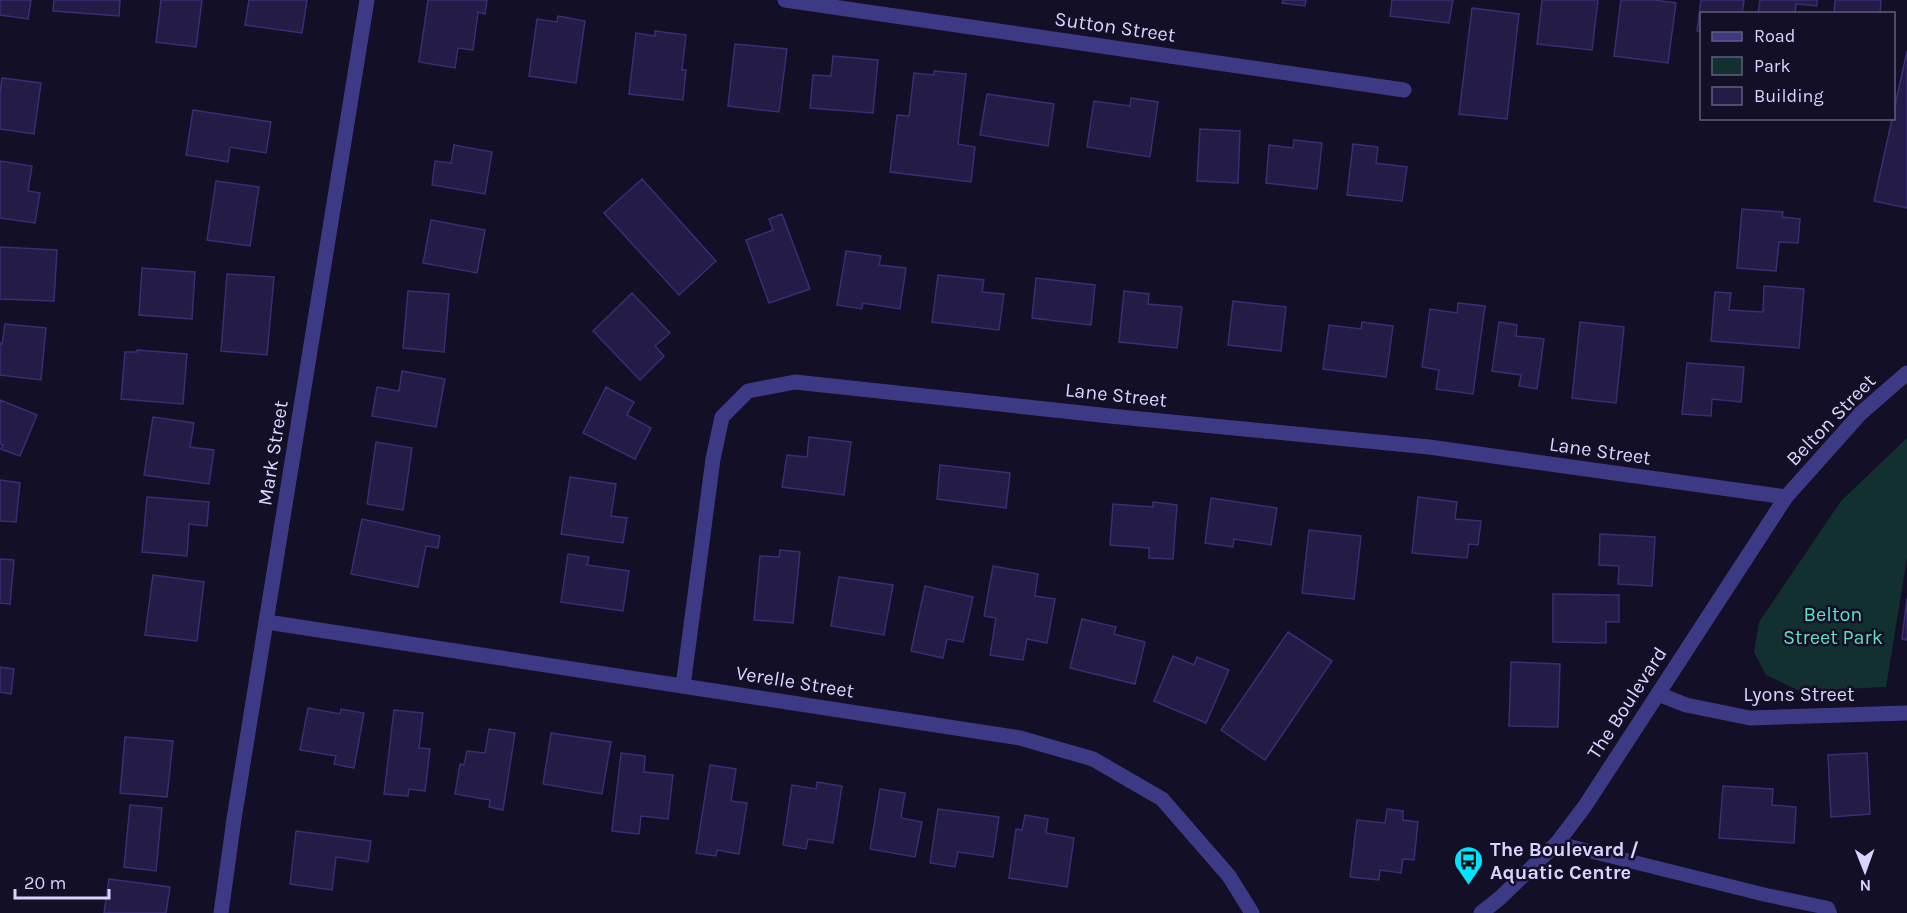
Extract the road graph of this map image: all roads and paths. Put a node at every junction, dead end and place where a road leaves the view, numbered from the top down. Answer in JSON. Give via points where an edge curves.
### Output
{"nodes":[{"id":1,"x":368,"y":0,"type":"edge"},
{"id":2,"x":785,"y":0,"type":"edge"},
{"id":3,"x":1404,"y":90,"type":"dead end"},
{"id":4,"x":1907,"y":374,"type":"edge"},
{"id":5,"x":1786,"y":497,"type":"junction"},
{"id":6,"x":267,"y":622,"type":"junction"},
{"id":7,"x":683,"y":686,"type":"junction"},
{"id":8,"x":1658,"y":694,"type":"junction"},
{"id":9,"x":1907,"y":712,"type":"edge"},
{"id":10,"x":1557,"y":843,"type":"junction"},
{"id":11,"x":221,"y":913,"type":"edge"},
{"id":12,"x":1252,"y":913,"type":"edge"},
{"id":13,"x":1481,"y":913,"type":"edge"},
{"id":14,"x":1830,"y":913,"type":"edge"}],
"edges":[{"from":1,"to":6,"type":"street","name":"Mark Street"},
{"from":2,"to":3,"type":"street","name":"Sutton Street"},
{"from":4,"to":5,"type":"street","name":"Belton Street","via":[[1862,413]]},
{"from":5,"to":7,"type":"street","name":"Lane Street","via":[[1429,447],[795,382],[748,391],[722,417]]},
{"from":5,"to":8,"type":"street","name":"The Boulevard"},
{"from":6,"to":7,"type":"street","name":"Verelle Street"},
{"from":6,"to":11,"type":"street","name":"Mark Street"},
{"from":7,"to":12,"type":"street","name":"Verelle Street","via":[[1020,738],[1093,759],[1162,799],[1229,876]]},
{"from":8,"to":9,"type":"street","name":"Lyons Street","via":[[1686,705],[1750,718]]},
{"from":8,"to":10,"type":"street","name":"The Boulevard"},
{"from":10,"to":13,"type":"street","name":"The Boulevard"},
{"from":10,"to":14,"type":"lane","via":[[1828,908]]}]}
